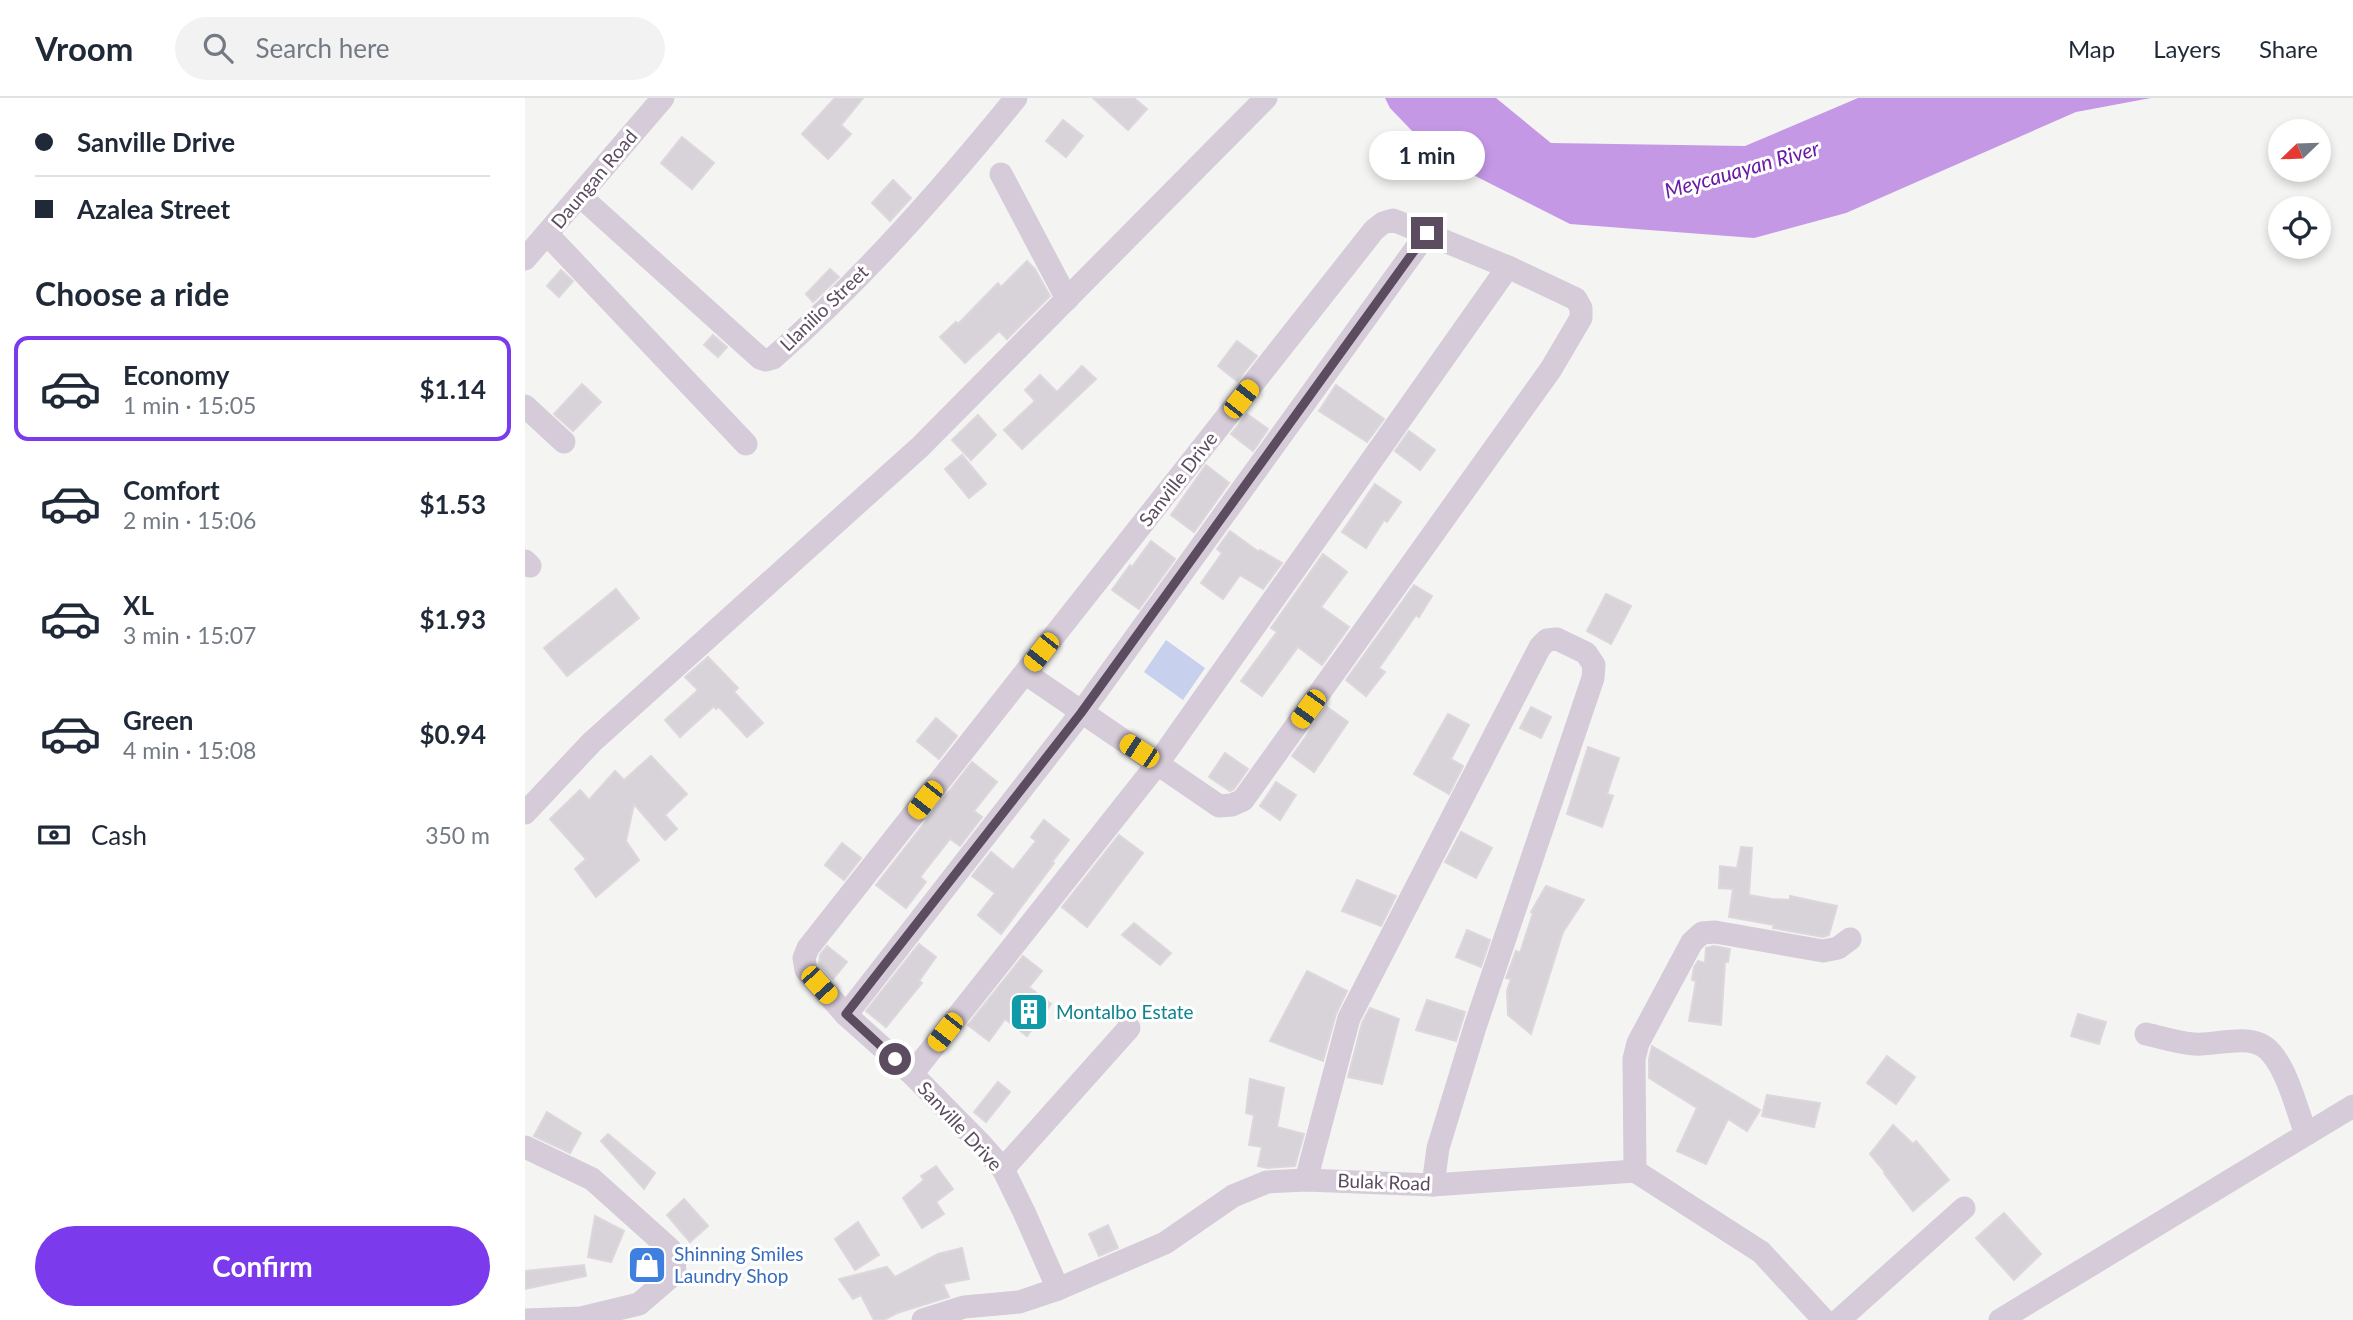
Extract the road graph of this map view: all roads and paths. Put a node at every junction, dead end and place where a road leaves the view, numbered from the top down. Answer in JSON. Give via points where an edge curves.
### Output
{"nodes":[{"id":1,"x":663,"y":98,"type":"edge"},
{"id":2,"x":1016,"y":98,"type":"edge"},
{"id":3,"x":1266,"y":98,"type":"edge"},
{"id":4,"x":1000,"y":174,"type":"dead end"},
{"id":5,"x":580,"y":195,"type":"junction"},
{"id":6,"x":1427,"y":233,"type":"junction"},
{"id":7,"x":547,"y":234,"type":"junction"},
{"id":8,"x":525,"y":259,"type":"edge"},
{"id":9,"x":1508,"y":267,"type":"junction"},
{"id":10,"x":1067,"y":299,"type":"junction"},
{"id":11,"x":525,"y":405,"type":"edge"},
{"id":12,"x":564,"y":442,"type":"dead end"},
{"id":13,"x":746,"y":444,"type":"dead end"},
{"id":14,"x":1025,"y":673,"type":"junction"},
{"id":15,"x":1081,"y":713,"type":"junction"},
{"id":16,"x":1158,"y":763,"type":"junction"},
{"id":17,"x":525,"y":813,"type":"edge"},
{"id":18,"x":1850,"y":939,"type":"dead end"},
{"id":19,"x":846,"y":1014,"type":"junction"},
{"id":20,"x":1129,"y":1028,"type":"dead end"},
{"id":21,"x":2145,"y":1034,"type":"dead end"},
{"id":22,"x":912,"y":1074,"type":"junction"},
{"id":23,"x":2353,"y":1106,"type":"edge"},
{"id":24,"x":2353,"y":1122,"type":"edge"},
{"id":25,"x":2306,"y":1134,"type":"junction"},
{"id":26,"x":525,"y":1147,"type":"edge"},
{"id":27,"x":1003,"y":1169,"type":"junction"},
{"id":28,"x":1635,"y":1171,"type":"junction"},
{"id":29,"x":1306,"y":1180,"type":"junction"},
{"id":30,"x":1433,"y":1185,"type":"junction"},
{"id":31,"x":1964,"y":1209,"type":"dead end"},
{"id":32,"x":1058,"y":1289,"type":"junction"},
{"id":33,"x":525,"y":1320,"type":"edge"},
{"id":34,"x":923,"y":1320,"type":"edge"},
{"id":35,"x":1824,"y":1320,"type":"edge"},
{"id":36,"x":1839,"y":1320,"type":"edge"},
{"id":37,"x":2000,"y":1320,"type":"edge"},
{"id":38,"x":2024,"y":1320,"type":"edge"}],
"edges":[{"from":1,"to":5,"type":"street","name":"Daungan Road"},
{"from":2,"to":5,"type":"street","name":"Llanilio Street","via":[[957,171],[824,314],[766,360]]},
{"from":3,"to":10,"type":"street"},
{"from":4,"to":10,"type":"street"},
{"from":5,"to":7,"type":"street","name":"Daungan Road"},
{"from":6,"to":9,"type":"street","name":"Sanville Drive"},
{"from":6,"to":14,"type":"street","name":"Sanville Drive","via":[[1393,220],[1374,230]]},
{"from":6,"to":15,"type":"street"},
{"from":7,"to":8,"type":"street","name":"Daungan Road"},
{"from":7,"to":13,"type":"street"},
{"from":9,"to":16,"type":"street"},
{"from":9,"to":16,"type":"street","name":"Sanville Drive","via":[[1576,299],[1581,308],[1581,318],[1551,369],[1243,800],[1219,806]]},
{"from":10,"to":17,"type":"street","via":[[920,447],[592,743]]},
{"from":11,"to":12,"type":"street"},
{"from":14,"to":15,"type":"street"},
{"from":14,"to":19,"type":"street","name":"Sanville Drive","via":[[808,948],[806,970]]},
{"from":15,"to":16,"type":"street"},
{"from":15,"to":19,"type":"street"},
{"from":16,"to":22,"type":"street"},
{"from":18,"to":28,"type":"street","via":[[1823,951],[1715,932],[1702,933],[1692,942],[1638,1043],[1634,1059]]},
{"from":19,"to":22,"type":"street","name":"Sanville Drive"},
{"from":20,"to":27,"type":"street"},
{"from":21,"to":25,"type":"street","via":[[2194,1044],[2260,1044],[2280,1065]]},
{"from":22,"to":27,"type":"street","name":"Sanville Drive"},
{"from":23,"to":25,"type":"street"},
{"from":24,"to":38,"type":"street"},
{"from":25,"to":37,"type":"street"},
{"from":26,"to":33,"type":"street","via":[[592,1179],[670,1249],[675,1273],[639,1304],[581,1318]]},
{"from":27,"to":32,"type":"street","name":"Sanville Drive"},
{"from":28,"to":30,"type":"street","name":"Bulak Road"},
{"from":28,"to":35,"type":"street","via":[[1761,1252]]},
{"from":29,"to":30,"type":"street","name":"Bulak Road"},
{"from":29,"to":30,"type":"street","via":[[1349,1018],[1540,648],[1557,639],[1586,653],[1594,665],[1593,678],[1475,1027]]},
{"from":29,"to":32,"type":"street","name":"Bulak Road","via":[[1267,1182],[1233,1196],[1165,1243]]},
{"from":31,"to":36,"type":"street"},
{"from":32,"to":34,"type":"street","name":"Bulak Road","via":[[1019,1302],[964,1307]]}]}
